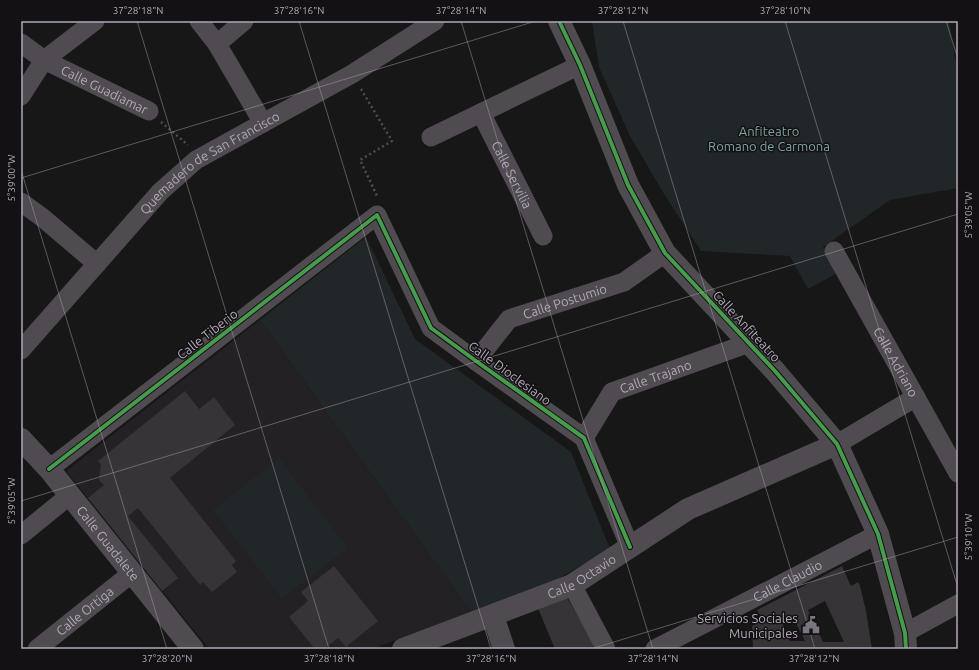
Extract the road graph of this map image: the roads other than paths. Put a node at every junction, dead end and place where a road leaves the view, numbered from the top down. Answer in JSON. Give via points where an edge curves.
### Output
{"nodes":[{"id":1,"x":95,"y":21,"type":"edge"},
{"id":2,"x":199,"y":21,"type":"edge"},
{"id":3,"x":244,"y":21,"type":"edge"},
{"id":4,"x":435,"y":21,"type":"edge"},
{"id":5,"x":559,"y":21,"type":"edge"},
{"id":6,"x":21,"y":43,"type":"edge"},
{"id":7,"x":217,"y":44,"type":"junction"},
{"id":8,"x":44,"y":60,"type":"junction"},
{"id":9,"x":580,"y":65,"type":"junction"},
{"id":10,"x":21,"y":96,"type":"edge"},
{"id":11,"x":149,"y":111,"type":"road end"},
{"id":12,"x":481,"y":113,"type":"junction"},
{"id":13,"x":263,"y":123,"type":"junction"},
{"id":14,"x":431,"y":137,"type":"dead end"},
{"id":15,"x":21,"y":202,"type":"edge"},
{"id":16,"x":377,"y":215,"type":"joint"},
{"id":17,"x":543,"y":236,"type":"dead end"},
{"id":18,"x":834,"y":251,"type":"dead end"},
{"id":19,"x":665,"y":253,"type":"junction"},
{"id":20,"x":97,"y":264,"type":"junction"},
{"id":21,"x":749,"y":343,"type":"junction"},
{"id":22,"x":21,"y":350,"type":"edge"},
{"id":23,"x":476,"y":361,"type":"junction"},
{"id":24,"x":916,"y":397,"type":"junction"},
{"id":25,"x":584,"y":438,"type":"junction"},
{"id":26,"x":21,"y":440,"type":"edge"},
{"id":27,"x":837,"y":444,"type":"junction"},
{"id":28,"x":49,"y":469,"type":"junction"},
{"id":29,"x":958,"y":473,"type":"edge"},
{"id":30,"x":70,"y":496,"type":"junction"},
{"id":31,"x":878,"y":534,"type":"junction"},
{"id":32,"x":21,"y":535,"type":"edge"},
{"id":33,"x":630,"y":546,"type":"junction"},
{"id":34,"x":132,"y":573,"type":"junction"},
{"id":35,"x":572,"y":585,"type":"junction"},
{"id":36,"x":958,"y":604,"type":"edge"},
{"id":37,"x":492,"y":616,"type":"junction"},
{"id":38,"x":906,"y":641,"type":"edge"},
{"id":39,"x":37,"y":649,"type":"edge"},
{"id":40,"x":193,"y":649,"type":"edge"},
{"id":41,"x":403,"y":649,"type":"edge"},
{"id":42,"x":504,"y":649,"type":"edge"},
{"id":43,"x":606,"y":649,"type":"edge"},
{"id":44,"x":655,"y":649,"type":"edge"}],
"edges":[{"from":1,"to":8,"type":"street"},
{"from":2,"to":7,"type":"street"},
{"from":3,"to":7,"type":"street"},
{"from":4,"to":13,"type":"street","name":"Quemadero de San Francisco","via":[[352,74]]},
{"from":5,"to":9,"type":"street","name":"Calle Anfiteatro"},
{"from":6,"to":8,"type":"street","name":"Calle Guadiamar"},
{"from":7,"to":13,"type":"street"},
{"from":8,"to":10,"type":"street"},
{"from":8,"to":11,"type":"street","name":"Calle Guadiamar"},
{"from":9,"to":12,"type":"street"},
{"from":9,"to":19,"type":"street","name":"Calle Anfiteatro","via":[[628,184]]},
{"from":12,"to":14,"type":"street"},
{"from":12,"to":17,"type":"street","name":"Calle Servilia"},
{"from":13,"to":20,"type":"street","name":"Quemadero de San Francisco","via":[[196,160],[160,192]]},
{"from":15,"to":20,"type":"street"},
{"from":16,"to":23,"type":"street","name":"Calle Dioclesiano","via":[[431,328]]},
{"from":16,"to":28,"type":"street","name":"Calle Tiberio"},
{"from":18,"to":24,"type":"street","name":"Calle Adriano"},
{"from":19,"to":21,"type":"street","name":"Calle Anfiteatro"},
{"from":19,"to":23,"type":"street","name":"Calle Postumio","via":[[624,282],[509,319]]},
{"from":20,"to":22,"type":"street","name":"Quemadero de San Francisco"},
{"from":21,"to":25,"type":"street","name":"Calle Trajano","via":[[612,392]]},
{"from":21,"to":27,"type":"street","name":"Calle Anfiteatro"},
{"from":23,"to":25,"type":"street","name":"Calle Dioclesiano"},
{"from":24,"to":27,"type":"street"},
{"from":24,"to":29,"type":"street","name":"Calle Adriano"},
{"from":25,"to":33,"type":"street"},
{"from":26,"to":28,"type":"street","name":"Calle Guadalete"},
{"from":27,"to":31,"type":"street","name":"Calle Anfiteatro"},
{"from":27,"to":33,"type":"street","name":"Calle Octavio","via":[[688,509]]},
{"from":28,"to":30,"type":"street","name":"Calle Guadalete"},
{"from":30,"to":32,"type":"street"},
{"from":30,"to":34,"type":"street","name":"Calle Guadalete"},
{"from":31,"to":38,"type":"street","name":"Calle Anfiteatro"},
{"from":31,"to":44,"type":"street","name":"Calle Claudio"},
{"from":33,"to":35,"type":"street","name":"Calle Octavio"},
{"from":34,"to":39,"type":"street","name":"Calle Ortiga"},
{"from":34,"to":40,"type":"street","name":"Calle Guadalete"},
{"from":35,"to":37,"type":"street","name":"Calle Octavio"},
{"from":35,"to":43,"type":"street"},
{"from":36,"to":38,"type":"street"},
{"from":37,"to":41,"type":"street","name":"Calle Octavio"},
{"from":37,"to":42,"type":"street"}]}
